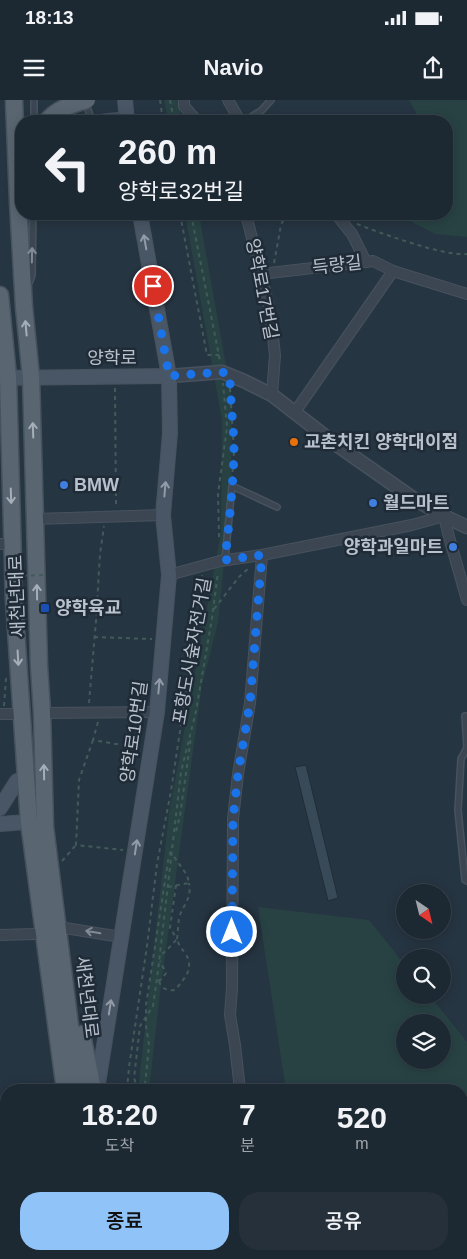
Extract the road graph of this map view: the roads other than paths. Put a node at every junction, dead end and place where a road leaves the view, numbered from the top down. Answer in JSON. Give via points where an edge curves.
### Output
{"nodes":[{"id":1,"x":34,"y":100,"type":"edge"},
{"id":2,"x":86,"y":100,"type":"edge"},
{"id":3,"x":125,"y":100,"type":"edge"},
{"id":4,"x":184,"y":100,"type":"edge"},
{"id":5,"x":228,"y":100,"type":"edge"},
{"id":6,"x":271,"y":100,"type":"edge"},
{"id":7,"x":10,"y":101,"type":"edge"},
{"id":8,"x":34,"y":115,"type":"edge"},
{"id":9,"x":53,"y":115,"type":"edge"},
{"id":10,"x":90,"y":115,"type":"edge"},
{"id":11,"x":127,"y":115,"type":"edge"},
{"id":12,"x":192,"y":115,"type":"edge"},
{"id":13,"x":237,"y":115,"type":"edge"},
{"id":14,"x":254,"y":115,"type":"edge"},
{"id":15,"x":15,"y":164,"type":"edge"},
{"id":16,"x":19,"y":220,"type":"edge"},
{"id":17,"x":28,"y":220,"type":"edge"},
{"id":18,"x":33,"y":220,"type":"edge"},
{"id":19,"x":141,"y":220,"type":"edge"},
{"id":20,"x":248,"y":220,"type":"edge"},
{"id":21,"x":341,"y":220,"type":"edge"},
{"id":22,"x":366,"y":262,"type":"junction"},
{"id":23,"x":393,"y":271,"type":"junction"},
{"id":24,"x":261,"y":274,"type":"junction"},
{"id":25,"x":467,"y":294,"type":"edge"},
{"id":26,"x":0,"y":295,"type":"edge"},
{"id":27,"x":24,"y":295,"type":"junction"},
{"id":28,"x":169,"y":376,"type":"junction"},
{"id":29,"x":4,"y":377,"type":"edge"},
{"id":30,"x":31,"y":377,"type":"junction"},
{"id":31,"x":272,"y":395,"type":"junction"},
{"id":32,"x":295,"y":412,"type":"junction"},
{"id":33,"x":277,"y":507,"type":"dead end"},
{"id":34,"x":163,"y":514,"type":"junction"},
{"id":35,"x":444,"y":516,"type":"junction"},
{"id":36,"x":35,"y":519,"type":"junction"},
{"id":37,"x":467,"y":527,"type":"edge"},
{"id":38,"x":6,"y":544,"type":"edge"},
{"id":39,"x":262,"y":555,"type":"junction"},
{"id":40,"x":222,"y":560,"type":"junction"},
{"id":41,"x":169,"y":574,"type":"junction"},
{"id":42,"x":465,"y":586,"type":"edge"},
{"id":43,"x":467,"y":600,"type":"edge"},
{"id":44,"x":19,"y":680,"type":"junction"},
{"id":45,"x":157,"y":712,"type":"junction"},
{"id":46,"x":7,"y":714,"type":"edge"},
{"id":47,"x":42,"y":714,"type":"junction"},
{"id":48,"x":467,"y":716,"type":"edge"},
{"id":49,"x":17,"y":781,"type":"junction"},
{"id":50,"x":0,"y":808,"type":"edge"},
{"id":51,"x":35,"y":823,"type":"junction"},
{"id":52,"x":0,"y":824,"type":"edge"},
{"id":53,"x":467,"y":881,"type":"edge"},
{"id":54,"x":65,"y":928,"type":"junction"},
{"id":55,"x":35,"y":934,"type":"junction"},
{"id":56,"x":0,"y":935,"type":"edge"},
{"id":57,"x":121,"y":937,"type":"junction"},
{"id":58,"x":65,"y":1037,"type":"junction"},
{"id":59,"x":57,"y":1084,"type":"edge"},
{"id":60,"x":65,"y":1084,"type":"edge"},
{"id":61,"x":77,"y":1084,"type":"edge"},
{"id":62,"x":91,"y":1084,"type":"edge"},
{"id":63,"x":98,"y":1084,"type":"edge"},
{"id":64,"x":239,"y":1084,"type":"edge"}],
"edges":[{"from":1,"to":8,"type":"lane"},
{"from":2,"to":9,"type":"main road","bridge":true},
{"from":2,"to":10,"type":"lane"},
{"from":3,"to":11,"type":"main road"},
{"from":4,"to":12,"type":"street","via":[[184,106]]},
{"from":5,"to":13,"type":"street"},
{"from":6,"to":14,"type":"lane"},
{"from":7,"to":15,"type":"main road","name":"새천년대로"},
{"from":16,"to":27,"type":"main road","name":"새천년대로"},
{"from":17,"to":27,"type":"main road"},
{"from":27,"to":18,"type":"lane","one_way":true,"via":[[32,275]]},
{"from":28,"to":19,"type":"main road","name":"양학로10번길","one_way":true},
{"from":20,"to":24,"type":"street","name":"양학로17번길"},
{"from":21,"to":22,"type":"street"},
{"from":22,"to":23,"type":"street","name":"득량길","via":[[373,261]]},
{"from":22,"to":24,"type":"street","name":"득량길"},
{"from":23,"to":25,"type":"street","name":"득량길"},
{"from":23,"to":32,"type":"street"},
{"from":24,"to":31,"type":"street","name":"양학로17번길","via":[[270,311],[275,355]]},
{"from":26,"to":29,"type":"main road","name":"새천년대로"},
{"from":30,"to":27,"type":"main road","name":"새천년대로","one_way":true},
{"from":28,"to":30,"type":"main road","name":"양학로"},
{"from":28,"to":31,"type":"street","name":"양학로","via":[[226,374]]},
{"from":34,"to":28,"type":"main road","name":"양학로10번길","one_way":true,"via":[[170,433]]},
{"from":29,"to":30,"type":"main road","name":"양학로"},
{"from":29,"to":38,"type":"main road","name":"새천년대로","one_way":true},
{"from":36,"to":30,"type":"main road","name":"새천년대로","one_way":true},
{"from":31,"to":32,"type":"street","name":"양학로"},
{"from":32,"to":35,"type":"street","name":"양학로","via":[[414,499]]},
{"from":33,"to":40,"type":"lane","via":[[232,486]]},
{"from":34,"to":36,"type":"street"},
{"from":34,"to":41,"type":"main road","name":"양학로10번길"},
{"from":35,"to":37,"type":"street","name":"양학로"},
{"from":35,"to":39,"type":"street"},
{"from":35,"to":42,"type":"street"},
{"from":47,"to":36,"type":"main road","name":"새천년대로","one_way":true},
{"from":38,"to":44,"type":"main road","name":"새천년대로","one_way":true,"via":[[14,600]]},
{"from":39,"to":40,"type":"street"},
{"from":39,"to":64,"type":"street","via":[[250,703],[233,819],[230,1015]]},
{"from":40,"to":41,"type":"street"},
{"from":45,"to":41,"type":"main road","name":"양학로10번길","one_way":true},
{"from":42,"to":43,"type":"street"},
{"from":44,"to":46,"type":"main road"},
{"from":44,"to":51,"type":"main road","name":"새천년대로"},
{"from":45,"to":47,"type":"street"},
{"from":57,"to":45,"type":"main road","name":"양학로10번길","one_way":true},
{"from":46,"to":49,"type":"main road"},
{"from":51,"to":47,"type":"main road","name":"새천년대로","one_way":true},
{"from":48,"to":53,"type":"lane","via":[[467,748],[461,759],[458,810]]},
{"from":49,"to":50,"type":"main road"},
{"from":49,"to":51,"type":"main road"},
{"from":51,"to":52,"type":"main road"},
{"from":51,"to":54,"type":"main road","via":[[54,840]]},
{"from":51,"to":55,"type":"main road","via":[[24,854]]},
{"from":51,"to":58,"type":"main road","name":"새천년대로"},
{"from":57,"to":54,"type":"street","one_way":true},
{"from":54,"to":62,"type":"main road"},
{"from":55,"to":56,"type":"street"},
{"from":55,"to":59,"type":"main road"},
{"from":63,"to":57,"type":"main road","name":"양학로10번길","one_way":true},
{"from":58,"to":60,"type":"main road","name":"새천년대로"},
{"from":58,"to":61,"type":"main road","name":"새천년대로"}]}
